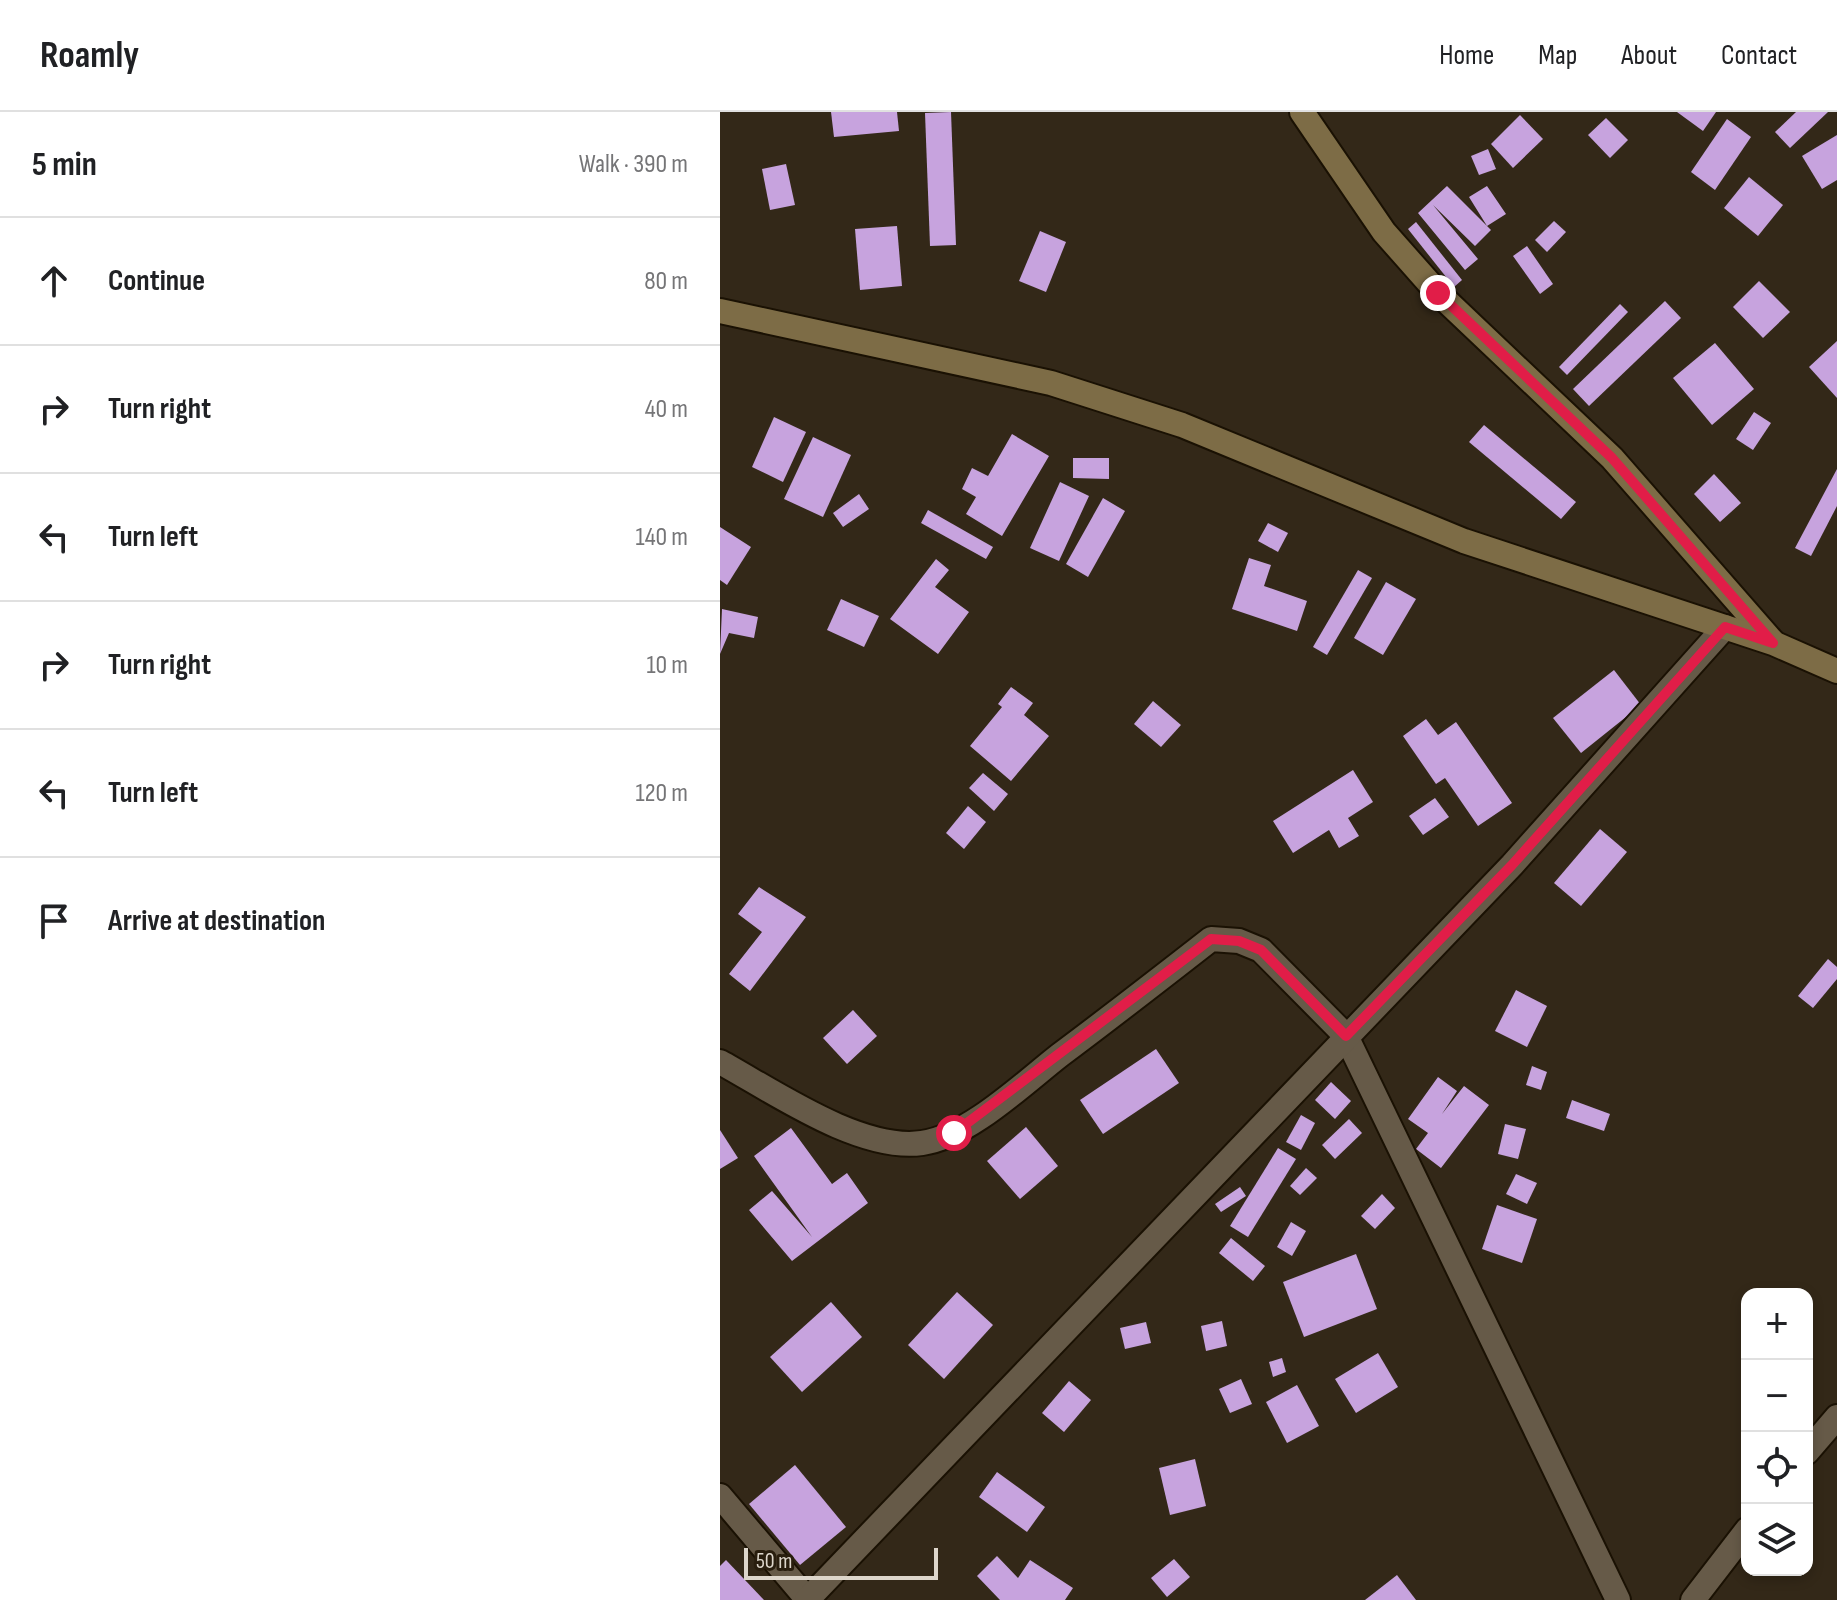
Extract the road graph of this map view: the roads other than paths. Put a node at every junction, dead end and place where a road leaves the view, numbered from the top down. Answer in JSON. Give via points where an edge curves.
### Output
{"nodes":[{"id":1,"x":1302,"y":112,"type":"edge"},
{"id":2,"x":720,"y":311,"type":"edge"},
{"id":3,"x":1725,"y":627,"type":"junction"},
{"id":4,"x":1773,"y":643,"type":"junction"},
{"id":5,"x":1837,"y":671,"type":"edge"},
{"id":6,"x":1346,"y":1036,"type":"junction"},
{"id":7,"x":720,"y":1062,"type":"edge"},
{"id":8,"x":1837,"y":1417,"type":"edge"},
{"id":9,"x":1813,"y":1445,"type":"edge"},
{"id":10,"x":720,"y":1496,"type":"edge"},
{"id":11,"x":1741,"y":1538,"type":"edge"},
{"id":12,"x":808,"y":1600,"type":"edge"},
{"id":13,"x":1618,"y":1600,"type":"edge"},
{"id":14,"x":1693,"y":1600,"type":"edge"}],
"edges":[{"from":1,"to":4,"type":"street","via":[[1384,232],[1438,293],[1612,458]]},
{"from":2,"to":3,"type":"street","via":[[1051,383],[1182,425],[1464,541]]},
{"from":3,"to":4,"type":"street"},
{"from":3,"to":6,"type":"street","via":[[1512,865]]},
{"from":4,"to":5,"type":"street"},
{"from":6,"to":7,"type":"street","via":[[1261,950],[1239,941],[1211,939],[1010,1094],[954,1133],[921,1143],[880,1140],[828,1121]]},
{"from":6,"to":12,"type":"street"},
{"from":6,"to":13,"type":"street"},
{"from":8,"to":9,"type":"street"},
{"from":10,"to":12,"type":"street"},
{"from":11,"to":14,"type":"street"}]}
